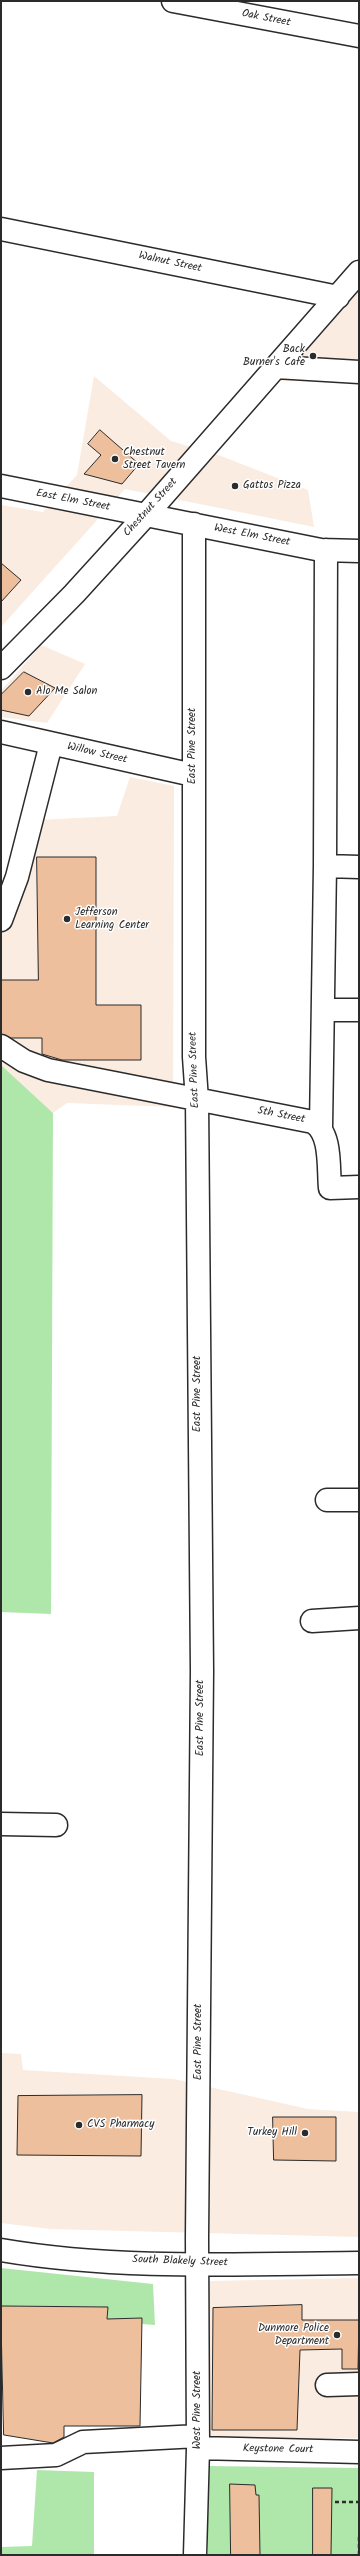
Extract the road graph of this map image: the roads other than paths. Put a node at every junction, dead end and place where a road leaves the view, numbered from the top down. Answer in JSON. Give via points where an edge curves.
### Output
{"nodes":[{"id":1,"x":173,"y":1,"type":"edge"},
{"id":2,"x":359,"y":36,"type":"edge"},
{"id":3,"x":1,"y":229,"type":"edge"},
{"id":4,"x":359,"y":272,"type":"edge"},
{"id":5,"x":338,"y":297,"type":"junction"},
{"id":6,"x":276,"y":367,"type":"junction"},
{"id":7,"x":359,"y":372,"type":"edge"},
{"id":8,"x":1,"y":486,"type":"edge"},
{"id":9,"x":146,"y":515,"type":"junction"},
{"id":10,"x":194,"y":524,"type":"junction"},
{"id":11,"x":326,"y":550,"type":"junction"},
{"id":12,"x":359,"y":551,"type":"edge"},
{"id":13,"x":1,"y":668,"type":"edge"},
{"id":14,"x":1,"y":732,"type":"edge"},
{"id":15,"x":51,"y":744,"type":"junction"},
{"id":16,"x":193,"y":776,"type":"junction"},
{"id":17,"x":325,"y":866,"type":"junction"},
{"id":18,"x":359,"y":867,"type":"edge"},
{"id":19,"x":1,"y":920,"type":"edge"},
{"id":20,"x":323,"y":1010,"type":"junction"},
{"id":21,"x":359,"y":1010,"type":"edge"},
{"id":22,"x":1,"y":1046,"type":"edge"},
{"id":23,"x":197,"y":1100,"type":"junction"},
{"id":24,"x":321,"y":1127,"type":"junction"},
{"id":25,"x":359,"y":1187,"type":"edge"},
{"id":26,"x":327,"y":1500,"type":"dead end"},
{"id":27,"x":359,"y":1500,"type":"edge"},
{"id":28,"x":359,"y":1618,"type":"edge"},
{"id":29,"x":312,"y":1621,"type":"dead end"},
{"id":30,"x":1,"y":1824,"type":"edge"},
{"id":31,"x":56,"y":1825,"type":"dead end"},
{"id":32,"x":1,"y":2250,"type":"edge"},
{"id":33,"x":359,"y":2263,"type":"edge"},
{"id":34,"x":197,"y":2264,"type":"junction"},
{"id":35,"x":327,"y":2384,"type":"dead end"},
{"id":36,"x":359,"y":2384,"type":"edge"},
{"id":37,"x":198,"y":2442,"type":"junction"},
{"id":38,"x":359,"y":2452,"type":"edge"},
{"id":39,"x":1,"y":2458,"type":"edge"},
{"id":40,"x":195,"y":2555,"type":"edge"}],
"edges":[{"from":1,"to":2,"type":"street","name":"Oak Street"},
{"from":3,"to":5,"type":"street","name":"Walnut Street"},
{"from":4,"to":5,"type":"street","name":"Chestnut Street"},
{"from":5,"to":6,"type":"street","name":"Chestnut Street"},
{"from":6,"to":7,"type":"street"},
{"from":6,"to":9,"type":"street","name":"Chestnut Street"},
{"from":8,"to":9,"type":"street","name":"East Elm Street"},
{"from":9,"to":10,"type":"street","name":"West Elm Street"},
{"from":9,"to":13,"type":"street","name":"Chestnut Street","via":[[74,594]]},
{"from":10,"to":11,"type":"street","name":"West Elm Street"},
{"from":10,"to":16,"type":"street","name":"East Pine Street"},
{"from":11,"to":12,"type":"street","name":"West Elm Street"},
{"from":11,"to":17,"type":"street"},
{"from":14,"to":15,"type":"street","name":"Willow Street"},
{"from":15,"to":16,"type":"street","name":"Willow Street"},
{"from":15,"to":19,"type":"street","via":[[17,877]]},
{"from":16,"to":23,"type":"street","name":"East Pine Street","via":[[194,1057]]},
{"from":17,"to":18,"type":"street"},
{"from":17,"to":20,"type":"street"},
{"from":20,"to":21,"type":"street"},
{"from":20,"to":24,"type":"street"},
{"from":22,"to":23,"type":"street","name":"5th Street","via":[[24,1061],[48,1070]]},
{"from":23,"to":24,"type":"street","name":"5th Street","via":[[304,1120]]},
{"from":23,"to":34,"type":"street","name":"East Pine Street","via":[[202,1671]]},
{"from":24,"to":25,"type":"street","via":[[325,1137],[330,1188]]},
{"from":26,"to":27,"type":"street"},
{"from":28,"to":29,"type":"street"},
{"from":30,"to":31,"type":"street"},
{"from":32,"to":34,"type":"street","name":"South Blakely Street","via":[[76,2258]]},
{"from":33,"to":34,"type":"street","name":"South Blakely Street"},
{"from":34,"to":37,"type":"street","name":"West Pine Street"},
{"from":35,"to":36,"type":"street"},
{"from":37,"to":38,"type":"street","name":"Keystone Court"},
{"from":37,"to":39,"type":"street","name":"Keystone Court","via":[[83,2442],[56,2455]]},
{"from":37,"to":40,"type":"street","name":"West Pine Street"}]}
